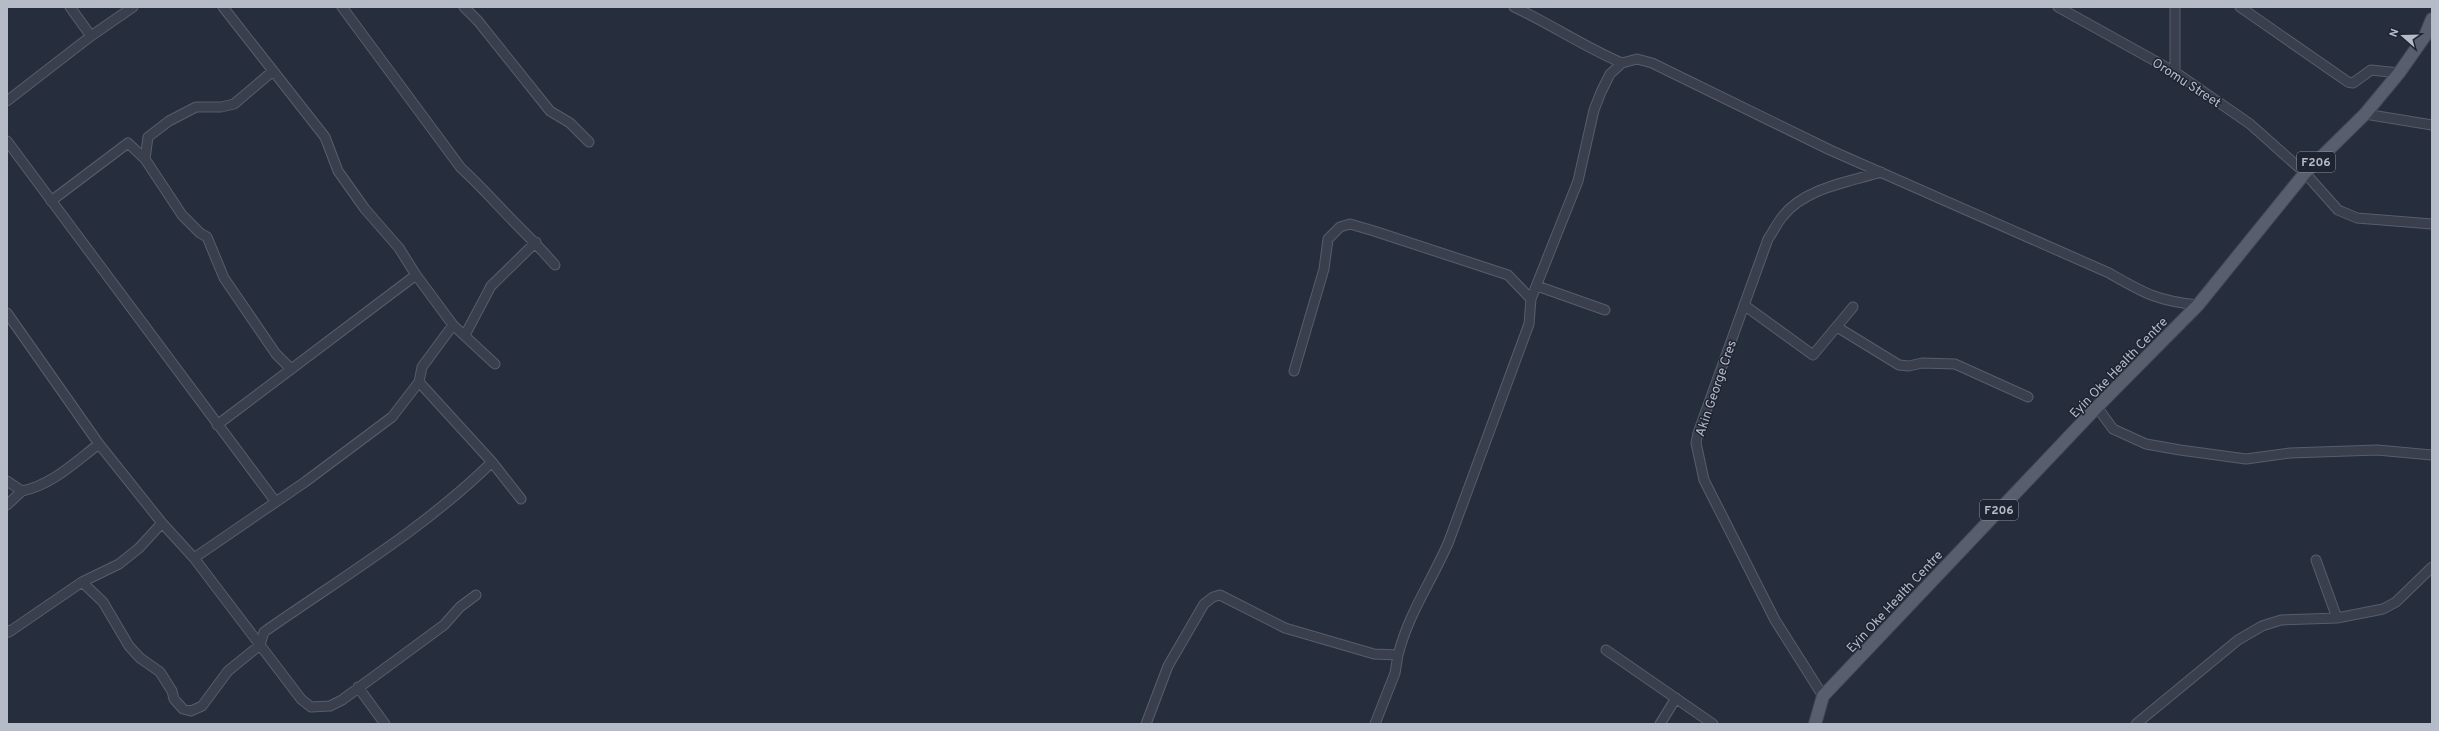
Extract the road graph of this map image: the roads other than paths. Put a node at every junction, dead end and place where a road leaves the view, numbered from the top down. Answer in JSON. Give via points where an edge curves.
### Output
{"nodes":[{"id":1,"x":70,"y":7,"type":"edge"},
{"id":2,"x":134,"y":7,"type":"edge"},
{"id":3,"x":223,"y":7,"type":"edge"},
{"id":4,"x":342,"y":7,"type":"edge"},
{"id":5,"x":464,"y":7,"type":"edge"},
{"id":6,"x":1514,"y":7,"type":"edge"},
{"id":7,"x":2058,"y":7,"type":"edge"},
{"id":8,"x":2176,"y":7,"type":"edge"},
{"id":9,"x":2240,"y":7,"type":"edge"},
{"id":10,"x":2432,"y":19,"type":"edge"},
{"id":11,"x":91,"y":36,"type":"junction"},
{"id":12,"x":1622,"y":63,"type":"junction"},
{"id":13,"x":273,"y":71,"type":"junction"},
{"id":14,"x":2175,"y":72,"type":"junction"},
{"id":15,"x":2399,"y":73,"type":"junction"},
{"id":16,"x":7,"y":101,"type":"edge"},
{"id":17,"x":2365,"y":114,"type":"junction"},
{"id":18,"x":2431,"y":123,"type":"edge"},
{"id":19,"x":7,"y":141,"type":"edge"},
{"id":20,"x":589,"y":142,"type":"dead end"},
{"id":21,"x":145,"y":159,"type":"junction"},
{"id":22,"x":1881,"y":172,"type":"junction"},
{"id":23,"x":2305,"y":173,"type":"junction"},
{"id":24,"x":51,"y":201,"type":"junction"},
{"id":25,"x":2432,"y":224,"type":"edge"},
{"id":26,"x":536,"y":242,"type":"junction"},
{"id":27,"x":555,"y":265,"type":"dead end"},
{"id":28,"x":416,"y":276,"type":"junction"},
{"id":29,"x":1537,"y":286,"type":"junction"},
{"id":30,"x":1531,"y":299,"type":"junction"},
{"id":31,"x":2198,"y":305,"type":"junction"},
{"id":32,"x":1744,"y":306,"type":"junction"},
{"id":33,"x":1853,"y":307,"type":"dead end"},
{"id":34,"x":1605,"y":310,"type":"dead end"},
{"id":35,"x":7,"y":313,"type":"edge"},
{"id":36,"x":453,"y":325,"type":"junction"},
{"id":37,"x":1837,"y":326,"type":"junction"},
{"id":38,"x":465,"y":335,"type":"junction"},
{"id":39,"x":495,"y":364,"type":"dead end"},
{"id":40,"x":291,"y":369,"type":"junction"},
{"id":41,"x":1294,"y":371,"type":"dead end"},
{"id":42,"x":419,"y":382,"type":"junction"},
{"id":43,"x":2028,"y":397,"type":"dead end"},
{"id":44,"x":2097,"y":407,"type":"junction"},
{"id":45,"x":217,"y":425,"type":"junction"},
{"id":46,"x":99,"y":444,"type":"junction"},
{"id":47,"x":2432,"y":455,"type":"edge"},
{"id":48,"x":492,"y":462,"type":"junction"},
{"id":49,"x":7,"y":481,"type":"edge"},
{"id":50,"x":22,"y":491,"type":"junction"},
{"id":51,"x":521,"y":499,"type":"dead end"},
{"id":52,"x":275,"y":501,"type":"junction"},
{"id":53,"x":7,"y":506,"type":"edge"},
{"id":54,"x":162,"y":523,"type":"junction"},
{"id":55,"x":194,"y":558,"type":"junction"},
{"id":56,"x":2316,"y":560,"type":"dead end"},
{"id":57,"x":2432,"y":567,"type":"edge"},
{"id":58,"x":82,"y":582,"type":"junction"},
{"id":59,"x":476,"y":595,"type":"dead end"},
{"id":60,"x":2337,"y":618,"type":"junction"},
{"id":61,"x":7,"y":630,"type":"edge"},
{"id":62,"x":260,"y":645,"type":"junction"},
{"id":63,"x":1606,"y":650,"type":"dead end"},
{"id":64,"x":1398,"y":655,"type":"junction"},
{"id":65,"x":358,"y":687,"type":"junction"},
{"id":66,"x":1823,"y":696,"type":"junction"},
{"id":67,"x":1676,"y":698,"type":"junction"},
{"id":68,"x":385,"y":724,"type":"edge"},
{"id":69,"x":1146,"y":724,"type":"edge"},
{"id":70,"x":1375,"y":724,"type":"edge"},
{"id":71,"x":1660,"y":724,"type":"edge"},
{"id":72,"x":1713,"y":724,"type":"edge"},
{"id":73,"x":1815,"y":724,"type":"edge"},
{"id":74,"x":2136,"y":724,"type":"edge"}],
"edges":[{"from":1,"to":11,"type":"street"},
{"from":2,"to":11,"type":"street"},
{"from":3,"to":13,"type":"street"},
{"from":4,"to":26,"type":"street","via":[[461,168]]},
{"from":5,"to":20,"type":"street","via":[[550,111],[570,123]]},
{"from":6,"to":12,"type":"street","via":[[1543,20],[1595,52]]},
{"from":7,"to":14,"type":"street","name":"Oromu Street"},
{"from":8,"to":14,"type":"street"},
{"from":9,"to":15,"type":"street","via":[[2348,82],[2353,83],[2372,70]]},
{"from":10,"to":15,"type":"main road","name":"Eyin Oke Health Centre","number":"F206","via":[[2425,36]]},
{"from":11,"to":16,"type":"street"},
{"from":12,"to":22,"type":"street","via":[[1637,58],[1652,63],[1801,137]]},
{"from":12,"to":29,"type":"street","via":[[1610,74],[1594,110],[1578,181]]},
{"from":13,"to":21,"type":"street","via":[[234,104],[196,107],[170,121],[148,137]]},
{"from":13,"to":28,"type":"street","via":[[325,137],[338,171],[365,210],[399,248]]},
{"from":14,"to":23,"type":"street","name":"Oromu Street","via":[[2250,124]]},
{"from":15,"to":17,"type":"main road","name":"Eyin Oke Health Centre","number":"F206"},
{"from":17,"to":18,"type":"street"},
{"from":17,"to":23,"type":"main road","name":"Eyin Oke Health Centre","number":"F206"},
{"from":19,"to":24,"type":"street"},
{"from":21,"to":24,"type":"street","via":[[128,143]]},
{"from":21,"to":40,"type":"street","via":[[182,215],[207,237],[224,278],[276,354]]},
{"from":22,"to":31,"type":"street","via":[[2109,273],[2147,295],[2171,302]]},
{"from":22,"to":32,"type":"street","name":"Akin George Cres","via":[[1822,190],[1802,200],[1784,215],[1768,239]]},
{"from":23,"to":25,"type":"street","name":"Oromu Street","via":[[2338,210],[2344,213],[2357,218]]},
{"from":23,"to":31,"type":"main road","name":"Eyin Oke Health Centre","number":"F206"},
{"from":24,"to":45,"type":"street"},
{"from":26,"to":27,"type":"street"},
{"from":26,"to":38,"type":"street","via":[[491,286]]},
{"from":28,"to":36,"type":"street"},
{"from":28,"to":40,"type":"street"},
{"from":29,"to":30,"type":"street"},
{"from":29,"to":34,"type":"street"},
{"from":30,"to":41,"type":"street","via":[[1508,275],[1350,224],[1340,227],[1328,239],[1324,269]]},
{"from":30,"to":64,"type":"street","via":[[1528,324],[1449,541],[1438,567],[1412,611]]},
{"from":31,"to":44,"type":"main road","name":"Eyin Oke Health Centre","number":"F206"},
{"from":32,"to":37,"type":"street","via":[[1813,355]]},
{"from":32,"to":66,"type":"street","name":"Akin George Cres","via":[[1698,433],[1696,443],[1699,463],[1704,480],[1775,620]]},
{"from":33,"to":37,"type":"street"},
{"from":35,"to":46,"type":"street"},
{"from":36,"to":38,"type":"street"},
{"from":36,"to":42,"type":"street","via":[[422,367]]},
{"from":37,"to":43,"type":"street","via":[[1899,365],[1955,364]]},
{"from":38,"to":39,"type":"street"},
{"from":40,"to":45,"type":"street"},
{"from":42,"to":48,"type":"street"},
{"from":42,"to":52,"type":"street","via":[[392,418]]},
{"from":44,"to":47,"type":"street","via":[[2113,429],[2146,444],[2180,450],[2246,459],[2290,453],[2377,450]]},
{"from":44,"to":66,"type":"main road","name":"Eyin Oke Health Centre","number":"F206"},
{"from":45,"to":52,"type":"street"},
{"from":46,"to":50,"type":"street","via":[[60,474],[41,485]]},
{"from":46,"to":54,"type":"street"},
{"from":48,"to":51,"type":"street"},
{"from":48,"to":62,"type":"street","via":[[465,488],[395,542],[264,632]]},
{"from":49,"to":50,"type":"street"},
{"from":50,"to":53,"type":"street"},
{"from":52,"to":55,"type":"street"},
{"from":54,"to":55,"type":"street"},
{"from":54,"to":58,"type":"street","via":[[139,548],[119,564]]},
{"from":55,"to":62,"type":"street"},
{"from":56,"to":60,"type":"street"},
{"from":57,"to":60,"type":"street","via":[[2396,602],[2383,609]]},
{"from":58,"to":61,"type":"street","via":[[9,632]]},
{"from":58,"to":62,"type":"street","via":[[103,602],[129,646],[140,658],[160,672],[174,699],[183,709],[191,711],[202,706],[228,671]]},
{"from":59,"to":65,"type":"street","via":[[460,607],[444,625]]},
{"from":60,"to":74,"type":"street","via":[[2281,620],[2262,626],[2238,640]]},
{"from":62,"to":65,"type":"street","via":[[300,699],[311,707],[330,706]]},
{"from":63,"to":67,"type":"street"},
{"from":64,"to":69,"type":"street","via":[[1374,654],[1284,628],[1220,595],[1204,604],[1168,666]]},
{"from":64,"to":70,"type":"street","via":[[1395,673]]},
{"from":65,"to":68,"type":"street"},
{"from":66,"to":73,"type":"main road","name":"Eyin Oke Health Centre","number":"F206"},
{"from":67,"to":71,"type":"street"},
{"from":67,"to":72,"type":"street"}]}
